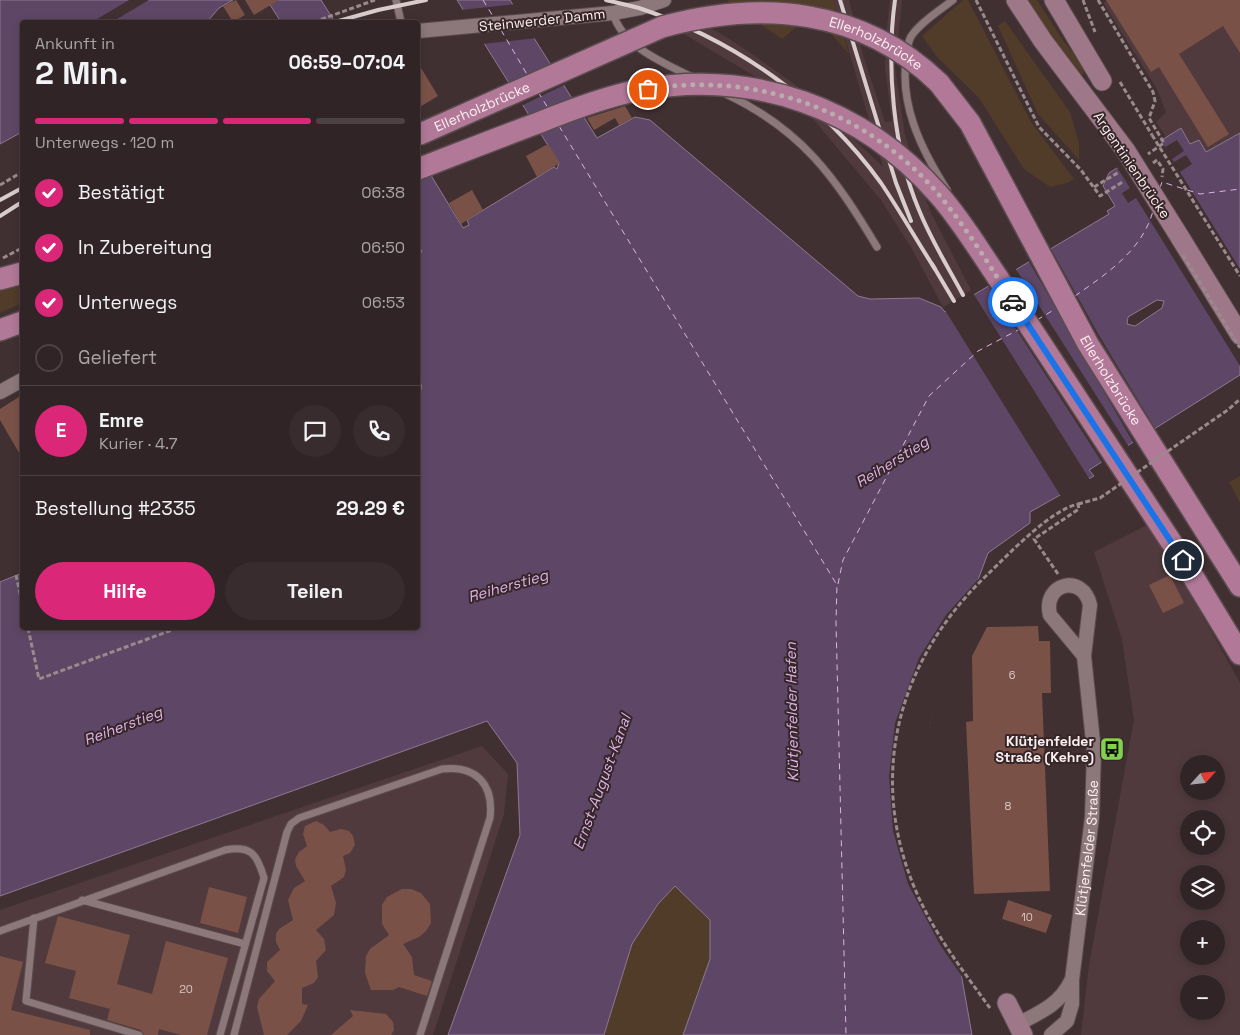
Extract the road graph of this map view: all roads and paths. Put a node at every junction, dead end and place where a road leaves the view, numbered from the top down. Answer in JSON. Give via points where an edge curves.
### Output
{"nodes":[{"id":1,"x":375,"y":0,"type":"edge"},
{"id":2,"x":396,"y":0,"type":"edge"},
{"id":3,"x":664,"y":0,"type":"edge"},
{"id":4,"x":953,"y":0,"type":"edge"},
{"id":5,"x":976,"y":0,"type":"edge"},
{"id":6,"x":1016,"y":0,"type":"edge"},
{"id":7,"x":1054,"y":0,"type":"edge"},
{"id":8,"x":1098,"y":0,"type":"edge"},
{"id":9,"x":614,"y":13,"type":"junction"},
{"id":10,"x":319,"y":20,"type":"edge"},
{"id":11,"x":401,"y":20,"type":"edge"},
{"id":12,"x":420,"y":31,"type":"edge"},
{"id":13,"x":1092,"y":87,"type":"junction"},
{"id":14,"x":1156,"y":130,"type":"dead end"},
{"id":15,"x":420,"y":134,"type":"edge"},
{"id":16,"x":1152,"y":135,"type":"dead end"},
{"id":17,"x":1158,"y":160,"type":"dead end"},
{"id":18,"x":1162,"y":167,"type":"dead end"},
{"id":19,"x":420,"y":169,"type":"edge"},
{"id":20,"x":20,"y":173,"type":"edge"},
{"id":21,"x":0,"y":185,"type":"edge"},
{"id":22,"x":1100,"y":196,"type":"dead end"},
{"id":23,"x":974,"y":235,"type":"dead end"},
{"id":24,"x":877,"y":247,"type":"dead end"},
{"id":25,"x":20,"y":249,"type":"edge"},
{"id":26,"x":0,"y":259,"type":"edge"},
{"id":27,"x":20,"y":274,"type":"edge"},
{"id":28,"x":1240,"y":276,"type":"edge"},
{"id":29,"x":0,"y":279,"type":"edge"},
{"id":30,"x":20,"y":323,"type":"edge"},
{"id":31,"x":0,"y":330,"type":"edge"},
{"id":32,"x":1240,"y":335,"type":"edge"},
{"id":33,"x":20,"y":381,"type":"edge"},
{"id":34,"x":0,"y":392,"type":"edge"},
{"id":35,"x":1240,"y":399,"type":"edge"},
{"id":36,"x":1078,"y":504,"type":"junction"},
{"id":37,"x":16,"y":575,"type":"dead end"},
{"id":38,"x":1065,"y":585,"type":"junction"},
{"id":39,"x":1240,"y":586,"type":"edge"},
{"id":40,"x":20,"y":594,"type":"edge"},
{"id":41,"x":28,"y":630,"type":"edge"},
{"id":42,"x":172,"y":630,"type":"dead end"},
{"id":43,"x":1240,"y":654,"type":"edge"},
{"id":44,"x":1084,"y":656,"type":"junction"},
{"id":45,"x":82,"y":900,"type":"junction"},
{"id":46,"x":34,"y":918,"type":"junction"},
{"id":47,"x":0,"y":931,"type":"edge"},
{"id":48,"x":245,"y":944,"type":"junction"},
{"id":49,"x":1072,"y":980,"type":"junction"},
{"id":50,"x":1000,"y":1007,"type":"joint"},
{"id":51,"x":1021,"y":1030,"type":"edge"},
{"id":52,"x":139,"y":1035,"type":"edge"},
{"id":53,"x":220,"y":1035,"type":"edge"},
{"id":54,"x":234,"y":1035,"type":"edge"},
{"id":55,"x":420,"y":1035,"type":"edge"},
{"id":56,"x":1051,"y":1035,"type":"edge"}],
"edges":[{"from":1,"to":10,"type":"path"},
{"from":2,"to":11,"type":"lane"},
{"from":3,"to":9,"type":"street","name":"Steinwerder Damm"},
{"from":4,"to":23,"type":"lane","via":[[911,35],[904,84],[912,118],[929,162]]},
{"from":5,"to":22,"type":"path","via":[[1039,127],[1081,170]]},
{"from":6,"to":13,"type":"street","name":"Argentinienbrücke","via":[[1043,42]]},
{"from":7,"to":13,"type":"street","name":"Argentinienbrücke"},
{"from":8,"to":14,"type":"path","via":[[1153,92],[1154,108],[1149,118]]},
{"from":9,"to":12,"type":"street","name":"Steinwerder Damm"},
{"from":9,"to":24,"type":"lane","via":[[621,31],[639,47],[747,103],[799,140],[843,192]]},
{"from":13,"to":32,"type":"street","name":"Argentinienbrücke","bridge":true,"via":[[1126,151]]},
{"from":15,"to":39,"type":"main road","name":"Ellerholzbrücke","bridge":true,"via":[[662,27],[694,17],[731,10],[785,10],[848,25],[882,41],[911,58],[939,83],[970,123],[1088,344]]},
{"from":16,"to":28,"type":"path","bridge":true},
{"from":17,"to":18,"type":"path"},
{"from":19,"to":43,"type":"main road","bridge":true,"via":[[585,105],[658,87],[697,84],[741,86],[781,94],[825,110],[874,136],[939,195],[973,240],[1183,560]]},
{"from":20,"to":21,"type":"path"},
{"from":25,"to":26,"type":"path"},
{"from":27,"to":29,"type":"main road"},
{"from":30,"to":31,"type":"main road"},
{"from":33,"to":34,"type":"street"},
{"from":35,"to":36,"type":"path","bridge":true,"via":[[1100,498]]},
{"from":36,"to":38,"type":"path","via":[[1079,509],[1034,539]]},
{"from":36,"to":50,"type":"path","via":[[1029,535],[954,611],[916,669],[897,734],[893,796],[907,868],[932,922]]},
{"from":37,"to":40,"type":"path"},
{"from":38,"to":44,"type":"street","name":"Klütjenfelder Straße","via":[[1079,587],[1090,605]]},
{"from":38,"to":44,"type":"street","via":[[1051,595],[1050,615]]},
{"from":41,"to":42,"type":"path","via":[[39,679]]},
{"from":44,"to":49,"type":"street","name":"Klütjenfelder Straße","via":[[1094,773]]},
{"from":45,"to":46,"type":"lane"},
{"from":45,"to":48,"type":"lane"},
{"from":45,"to":48,"type":"lane","via":[[240,847],[254,855],[264,878]]},
{"from":46,"to":47,"type":"lane"},
{"from":46,"to":52,"type":"lane","via":[[26,1001]]},
{"from":48,"to":53,"type":"lane"},
{"from":49,"to":51,"type":"street","name":"Klütjenfelder Straße","via":[[1058,1002]]},
{"from":49,"to":56,"type":"street","name":"Klütjenfelder Straße","via":[[1071,1012],[1061,1028]]},
{"from":50,"to":51,"type":"street","name":"Klütjenfelder Straße"},
{"from":54,"to":55,"type":"lane","via":[[291,824],[299,818],[433,772],[455,768],[469,771],[481,780],[492,804]]}]}
